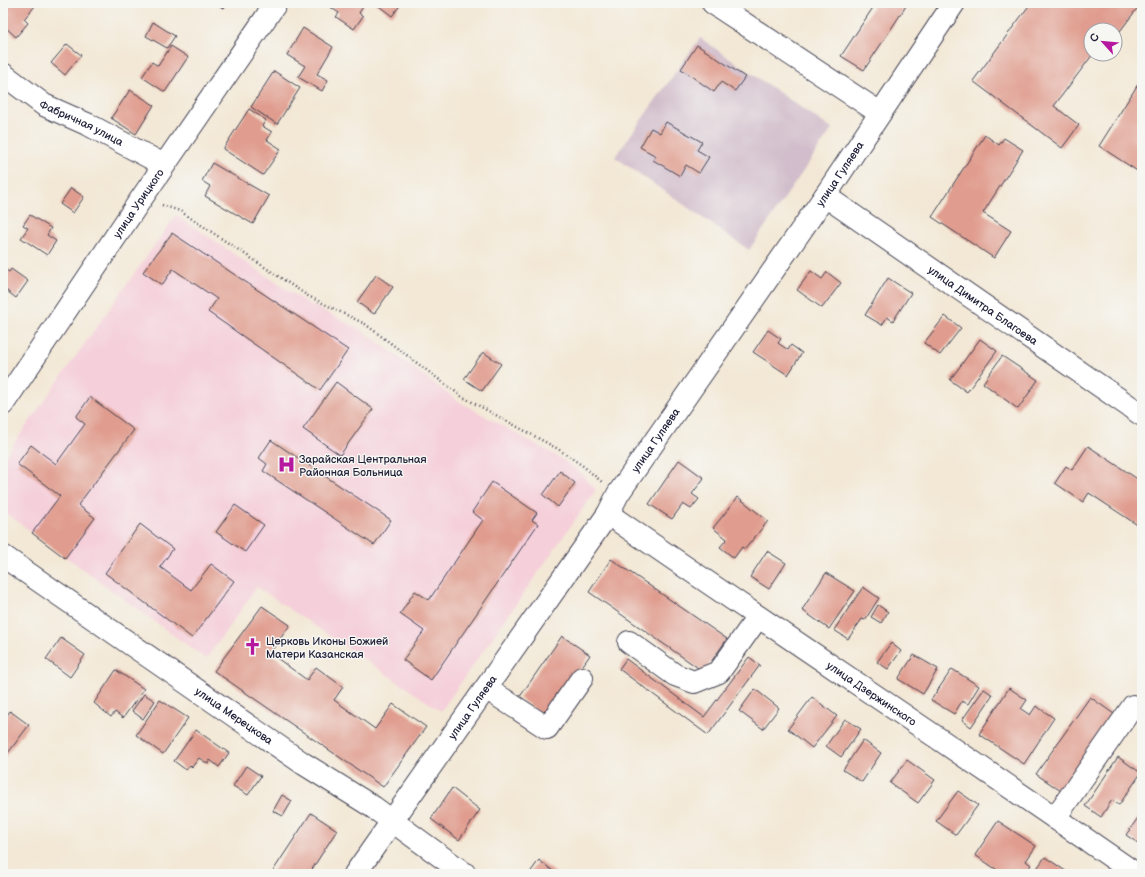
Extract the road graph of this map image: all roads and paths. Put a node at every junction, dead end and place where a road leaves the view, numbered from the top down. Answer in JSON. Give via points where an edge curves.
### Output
{"nodes":[{"id":1,"x":276,"y":3,"type":"edge"},
{"id":2,"x":713,"y":3,"type":"edge"},
{"id":3,"x":954,"y":3,"type":"edge"},
{"id":4,"x":5,"y":80,"type":"edge"},
{"id":5,"x":880,"y":113,"type":"junction"},
{"id":6,"x":164,"y":165,"type":"junction"},
{"id":7,"x":825,"y":196,"type":"junction"},
{"id":8,"x":141,"y":198,"type":"junction"},
{"id":9,"x":3,"y":404,"type":"edge"},
{"id":10,"x":1142,"y":415,"type":"edge"},
{"id":11,"x":618,"y":494,"type":"junction"},
{"id":12,"x":608,"y":514,"type":"junction"},
{"id":13,"x":3,"y":556,"type":"edge"},
{"id":14,"x":758,"y":617,"type":"junction"},
{"id":15,"x":629,"y":642,"type":"dead end"},
{"id":16,"x":582,"y":678,"type":"dead end"},
{"id":17,"x":486,"y":688,"type":"junction"},
{"id":18,"x":1132,"y":706,"type":"dead end"},
{"id":19,"x":1055,"y":818,"type":"junction"},
{"id":20,"x":392,"y":820,"type":"junction"},
{"id":21,"x":355,"y":874,"type":"edge"},
{"id":22,"x":465,"y":874,"type":"edge"},
{"id":23,"x":1136,"y":874,"type":"edge"}],
"edges":[{"from":1,"to":6,"type":"street","name":"улица Урицкого"},
{"from":2,"to":5,"type":"street"},
{"from":3,"to":5,"type":"street","name":"улица Гуляева"},
{"from":4,"to":6,"type":"street","name":"Фабричная улица","via":[[44,105],[89,125]]},
{"from":5,"to":7,"type":"street","name":"улица Гуляева"},
{"from":6,"to":8,"type":"street","name":"улица Урицкого"},
{"from":7,"to":10,"type":"street","name":"улица Димитра Благоева"},
{"from":7,"to":11,"type":"street","name":"улица Гуляева"},
{"from":8,"to":9,"type":"street","name":"улица Урицкого"},
{"from":8,"to":11,"type":"path","via":[[180,211],[308,296],[364,324],[461,396],[558,449]]},
{"from":11,"to":12,"type":"street","name":"улица Гуляева"},
{"from":12,"to":14,"type":"street","name":"улица Дзержинского"},
{"from":12,"to":17,"type":"street","name":"улица Гуляева"},
{"from":13,"to":20,"type":"street","name":"улица Мерецкова","via":[[304,764]]},
{"from":14,"to":15,"type":"street","via":[[719,672],[694,682],[675,675]]},
{"from":14,"to":19,"type":"street","name":"улица Дзержинского"},
{"from":16,"to":17,"type":"street","via":[[547,728]]},
{"from":17,"to":20,"type":"street","name":"улица Гуляева"},
{"from":18,"to":19,"type":"street"},
{"from":19,"to":23,"type":"street","name":"улица Дзержинского"},
{"from":20,"to":21,"type":"street","name":"улица Гуляева"},
{"from":20,"to":22,"type":"street","name":"улица Мерецкова"}]}
